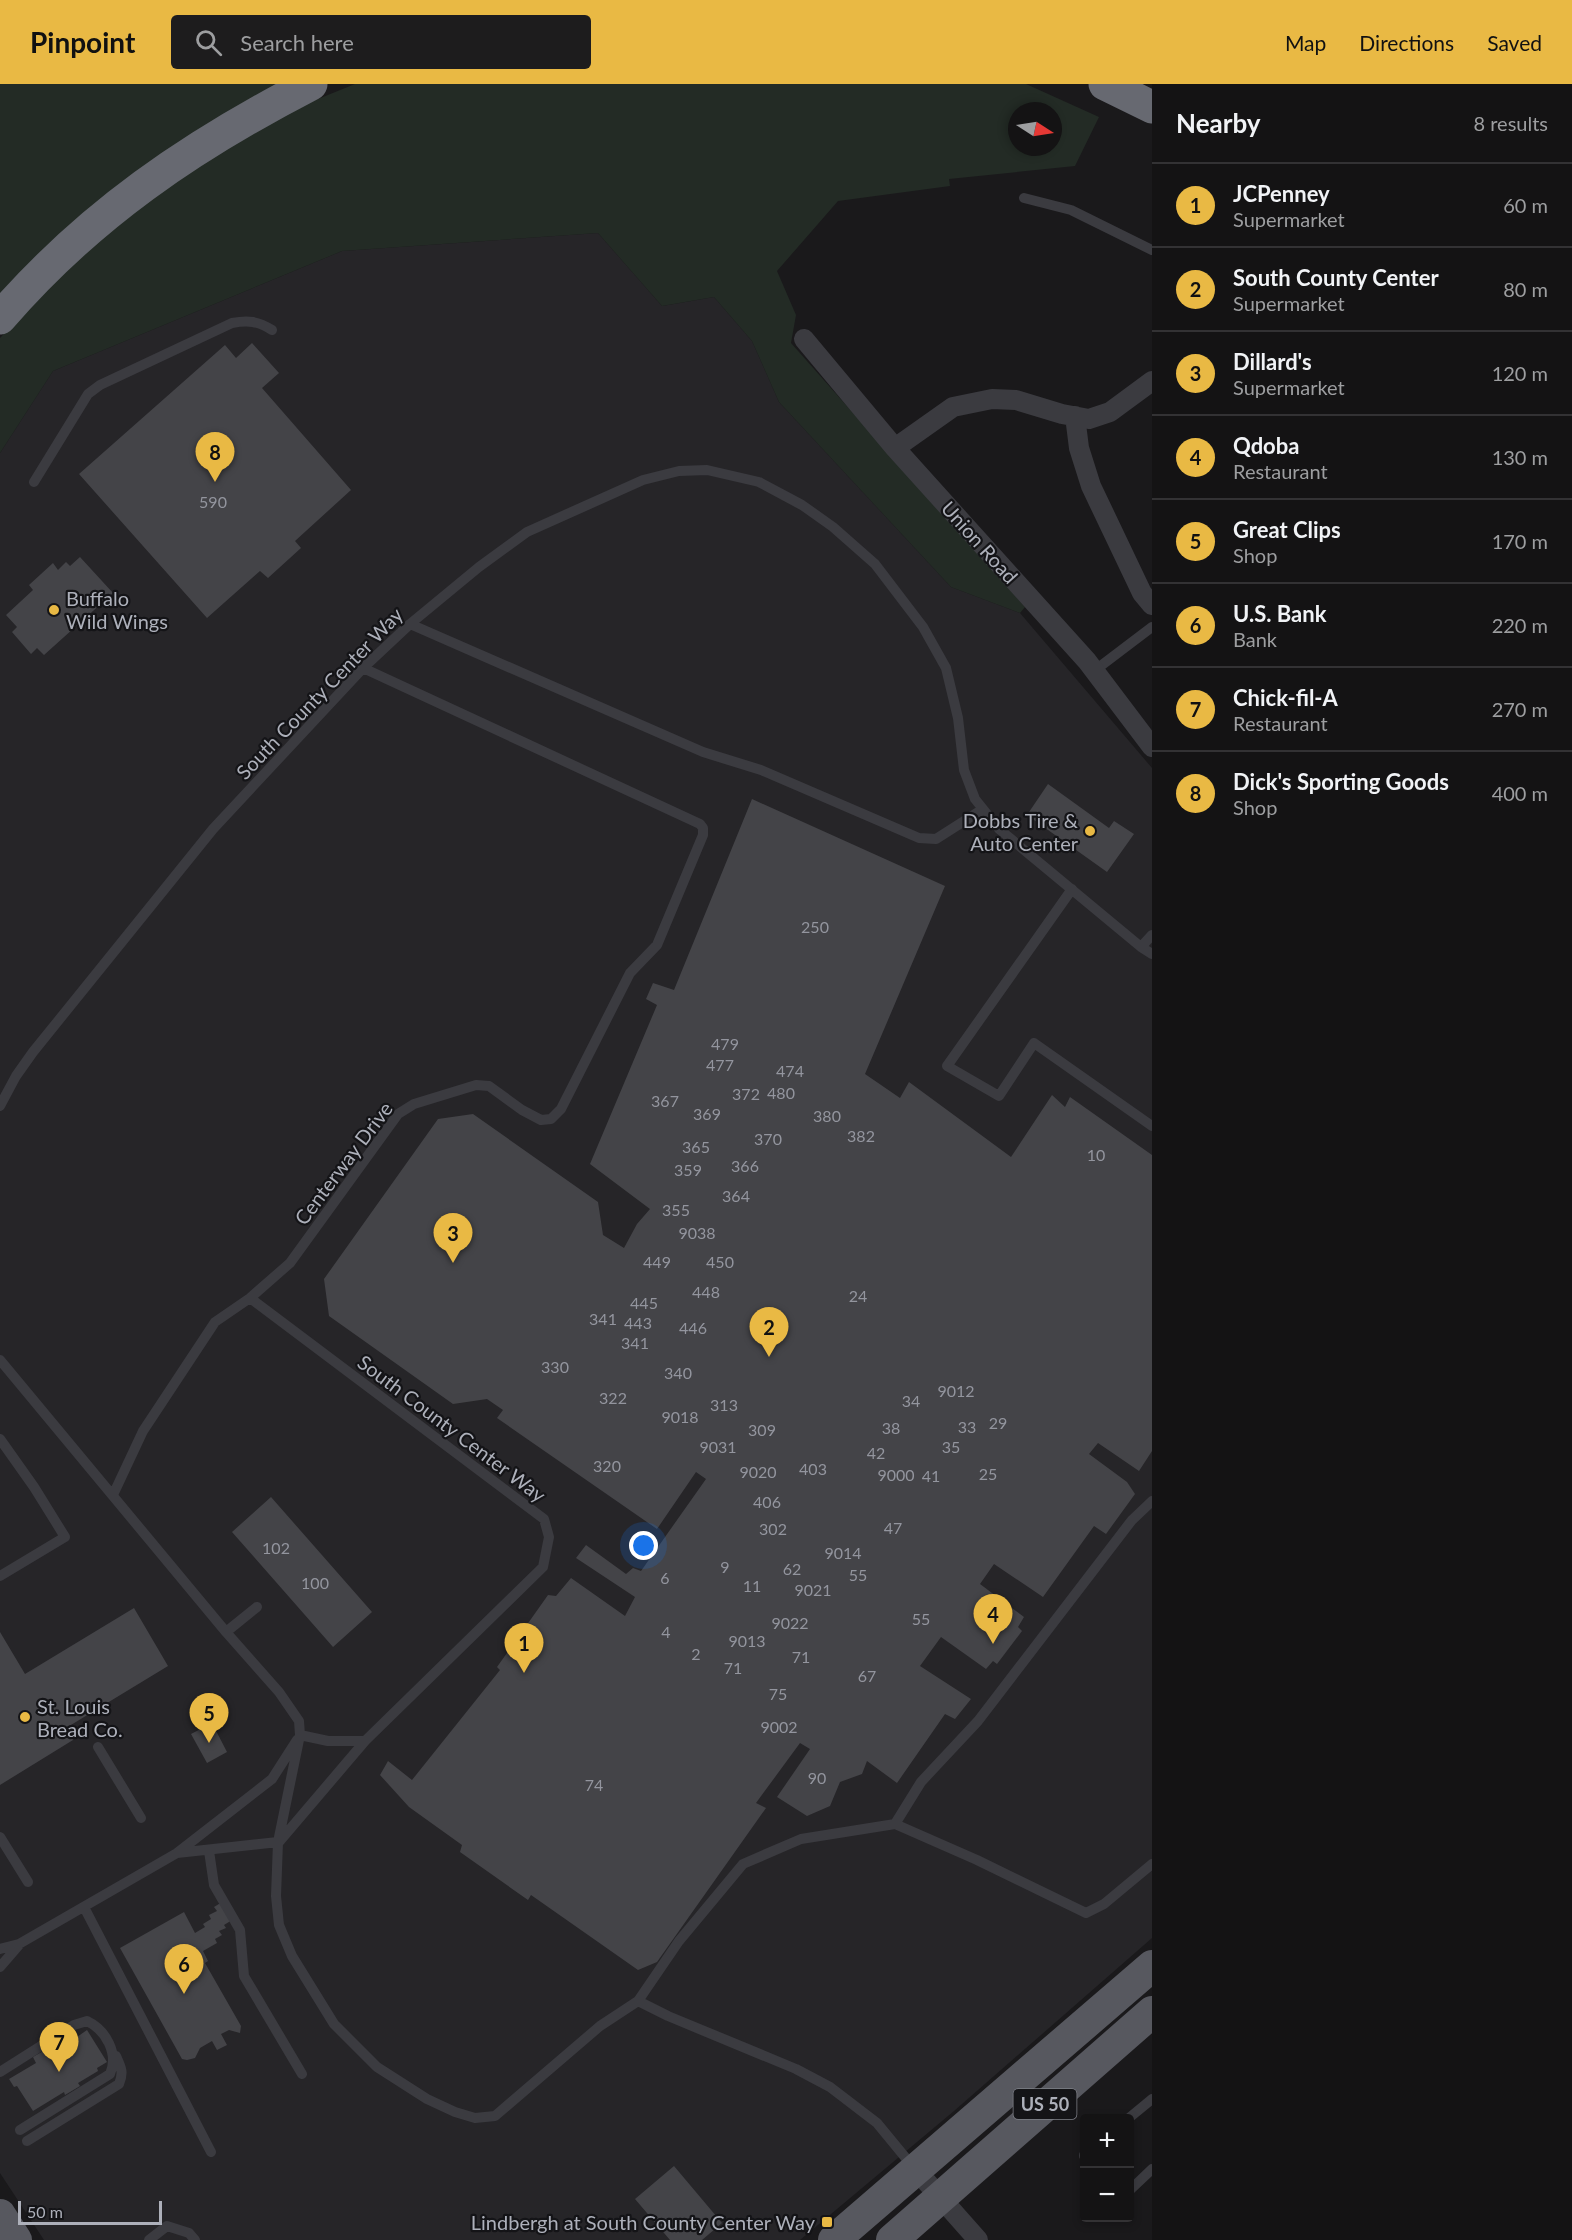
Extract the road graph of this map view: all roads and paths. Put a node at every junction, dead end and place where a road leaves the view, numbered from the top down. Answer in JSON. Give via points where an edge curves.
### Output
{"nodes":[{"id":1,"x":311,"y":84,"type":"edge"},
{"id":2,"x":1106,"y":86,"type":"edge"},
{"id":3,"x":1152,"y":107,"type":"edge"},
{"id":4,"x":1024,"y":198,"type":"dead end"},
{"id":5,"x":1152,"y":250,"type":"edge"},
{"id":6,"x":0,"y":318,"type":"edge"},
{"id":7,"x":272,"y":330,"type":"dead end"},
{"id":8,"x":804,"y":339,"type":"dead end"},
{"id":9,"x":1152,"y":381,"type":"edge"},
{"id":10,"x":1075,"y":416,"type":"junction"},
{"id":11,"x":895,"y":448,"type":"junction"},
{"id":12,"x":34,"y":482,"type":"dead end"},
{"id":13,"x":1152,"y":605,"type":"edge"},
{"id":14,"x":410,"y":624,"type":"junction"},
{"id":15,"x":1152,"y":627,"type":"edge"},
{"id":16,"x":363,"y":668,"type":"junction"},
{"id":17,"x":1094,"y":671,"type":"junction"},
{"id":18,"x":1148,"y":734,"type":"edge"},
{"id":19,"x":983,"y":809,"type":"junction"},
{"id":20,"x":1072,"y":889,"type":"junction"},
{"id":21,"x":1152,"y":936,"type":"edge"},
{"id":22,"x":1141,"y":947,"type":"junction"},
{"id":23,"x":1152,"y":954,"type":"edge"},
{"id":24,"x":0,"y":1106,"type":"edge"},
{"id":25,"x":1152,"y":1126,"type":"edge"},
{"id":26,"x":250,"y":1299,"type":"junction"},
{"id":27,"x":0,"y":1360,"type":"edge"},
{"id":28,"x":0,"y":1439,"type":"edge"},
{"id":29,"x":113,"y":1496,"type":"junction"},
{"id":30,"x":1152,"y":1502,"type":"edge"},
{"id":31,"x":0,"y":1576,"type":"edge"},
{"id":32,"x":257,"y":1607,"type":"dead end"},
{"id":33,"x":226,"y":1632,"type":"junction"},
{"id":34,"x":300,"y":1735,"type":"junction"},
{"id":35,"x":365,"y":1741,"type":"junction"},
{"id":36,"x":98,"y":1747,"type":"dead end"},
{"id":37,"x":141,"y":1818,"type":"dead end"},
{"id":38,"x":895,"y":1824,"type":"junction"},
{"id":39,"x":0,"y":1837,"type":"edge"},
{"id":40,"x":279,"y":1842,"type":"junction"},
{"id":41,"x":209,"y":1851,"type":"junction"},
{"id":42,"x":177,"y":1853,"type":"junction"},
{"id":43,"x":1152,"y":1864,"type":"edge"},
{"id":44,"x":28,"y":1882,"type":"dead end"},
{"id":45,"x":84,"y":1907,"type":"junction"},
{"id":46,"x":19,"y":1944,"type":"junction"},
{"id":47,"x":0,"y":1949,"type":"edge"},
{"id":48,"x":1152,"y":1966,"type":"edge"},
{"id":49,"x":0,"y":1967,"type":"edge"},
{"id":50,"x":638,"y":2001,"type":"junction"},
{"id":51,"x":1151,"y":2013,"type":"edge"},
{"id":52,"x":113,"y":2051,"type":"junction"},
{"id":53,"x":0,"y":2072,"type":"edge"},
{"id":54,"x":302,"y":2074,"type":"dead end"},
{"id":55,"x":1152,"y":2099,"type":"edge"},
{"id":56,"x":1133,"y":2114,"type":"edge"},
{"id":57,"x":20,"y":2130,"type":"dead end"},
{"id":58,"x":27,"y":2141,"type":"dead end"},
{"id":59,"x":211,"y":2152,"type":"dead end"},
{"id":60,"x":1152,"y":2169,"type":"edge"},
{"id":61,"x":916,"y":2170,"type":"junction"},
{"id":62,"x":1134,"y":2186,"type":"edge"},
{"id":63,"x":939,"y":2197,"type":"junction"},
{"id":64,"x":0,"y":2215,"type":"edge"},
{"id":65,"x":16,"y":2240,"type":"edge"},
{"id":66,"x":149,"y":2240,"type":"edge"},
{"id":67,"x":195,"y":2240,"type":"edge"},
{"id":68,"x":834,"y":2240,"type":"edge"},
{"id":69,"x":892,"y":2240,"type":"edge"},
{"id":70,"x":978,"y":2240,"type":"edge"}],
"edges":[{"from":1,"to":6,"type":"highway","via":[[259,111],[163,171],[98,220]]},
{"from":2,"to":3,"type":"highway"},
{"from":4,"to":5,"type":"lane","via":[[1071,210]]},
{"from":7,"to":12,"type":"lane","via":[[247,320],[232,323],[100,385],[88,394]]},
{"from":8,"to":11,"type":"street","name":"Union Road"},
{"from":9,"to":10,"type":"street","via":[[1110,412],[1089,419]]},
{"from":10,"to":11,"type":"street","via":[[1016,400],[992,399],[953,407]]},
{"from":10,"to":13,"type":"street","via":[[1090,486],[1142,593]]},
{"from":11,"to":17,"type":"street","name":"Union Road"},
{"from":14,"to":16,"type":"lane","name":"South County Center Way"},
{"from":14,"to":19,"type":"lane","via":[[719,759],[761,770],[919,838],[936,839]]},
{"from":14,"to":19,"type":"lane","name":"South County Center Way","via":[[527,532],[643,480],[679,471],[707,470],[759,482],[802,505],[875,564],[923,627],[946,668],[958,718],[964,770]]},
{"from":15,"to":17,"type":"lane"},
{"from":16,"to":24,"type":"lane","name":"South County Center Way","via":[[207,836],[33,1052]]},
{"from":16,"to":26,"type":"lane","name":"Centerway Drive","via":[[700,824],[703,835],[657,945],[630,973],[561,1109],[550,1119],[542,1120],[489,1086],[476,1085],[414,1104],[398,1114],[290,1263]]},
{"from":17,"to":18,"type":"street","name":"Union Road"},
{"from":19,"to":20,"type":"lane","name":"South County Center Way","via":[[999,828]]},
{"from":20,"to":22,"type":"lane","name":"South County Center Way"},
{"from":20,"to":25,"type":"lane","via":[[947,1066],[999,1096],[1034,1042]]},
{"from":21,"to":22,"type":"lane"},
{"from":22,"to":23,"type":"lane","name":"South County Center Way"},
{"from":26,"to":29,"type":"lane","name":"Centerway Drive","via":[[215,1322],[143,1431]]},
{"from":26,"to":35,"type":"lane","name":"South County Center Way","via":[[544,1519],[548,1532],[543,1567]]},
{"from":27,"to":29,"type":"lane"},
{"from":28,"to":31,"type":"lane","via":[[65,1538]]},
{"from":29,"to":33,"type":"lane"},
{"from":30,"to":38,"type":"lane","via":[[1132,1520],[978,1721],[921,1782]]},
{"from":32,"to":33,"type":"lane"},
{"from":33,"to":34,"type":"lane","via":[[279,1692],[299,1721]]},
{"from":34,"to":35,"type":"lane","via":[[328,1741]]},
{"from":34,"to":40,"type":"lane"},
{"from":34,"to":42,"type":"lane","via":[[272,1779]]},
{"from":35,"to":40,"type":"lane","name":"South County Center Way"},
{"from":36,"to":37,"type":"lane"},
{"from":38,"to":43,"type":"lane","via":[[1086,1913],[1104,1904]]},
{"from":38,"to":50,"type":"lane","via":[[801,1839],[743,1864],[679,1941]]},
{"from":39,"to":44,"type":"lane"},
{"from":40,"to":41,"type":"lane"},
{"from":40,"to":50,"type":"lane","via":[[279,1925],[292,1956],[334,2024],[377,2067],[455,2112],[475,2118],[495,2116],[600,2026]]},
{"from":41,"to":42,"type":"lane"},
{"from":41,"to":54,"type":"lane","via":[[214,1885],[240,1930],[244,1976]]},
{"from":42,"to":45,"type":"lane"},
{"from":45,"to":46,"type":"lane"},
{"from":45,"to":59,"type":"lane"},
{"from":46,"to":47,"type":"lane"},
{"from":46,"to":49,"type":"lane"},
{"from":48,"to":61,"type":"main road","number":"US 50"},
{"from":50,"to":61,"type":"lane","via":[[830,2087],[877,2123]]},
{"from":51,"to":63,"type":"main road","number":"US 50"},
{"from":52,"to":53,"type":"lane","via":[[97,2025],[87,2021],[74,2025]]},
{"from":52,"to":57,"type":"lane","via":[[115,2064],[110,2074]]},
{"from":52,"to":58,"type":"lane","via":[[122,2068],[118,2084]]},
{"from":55,"to":56,"type":"lane"},
{"from":60,"to":62,"type":"lane"},
{"from":61,"to":63,"type":"street"},
{"from":61,"to":68,"type":"main road","number":"US 50"},
{"from":63,"to":69,"type":"main road","number":"US 50"},
{"from":63,"to":70,"type":"street"},
{"from":64,"to":65,"type":"main road"},
{"from":66,"to":67,"type":"lane","via":[[167,2226],[189,2233]]}]}
